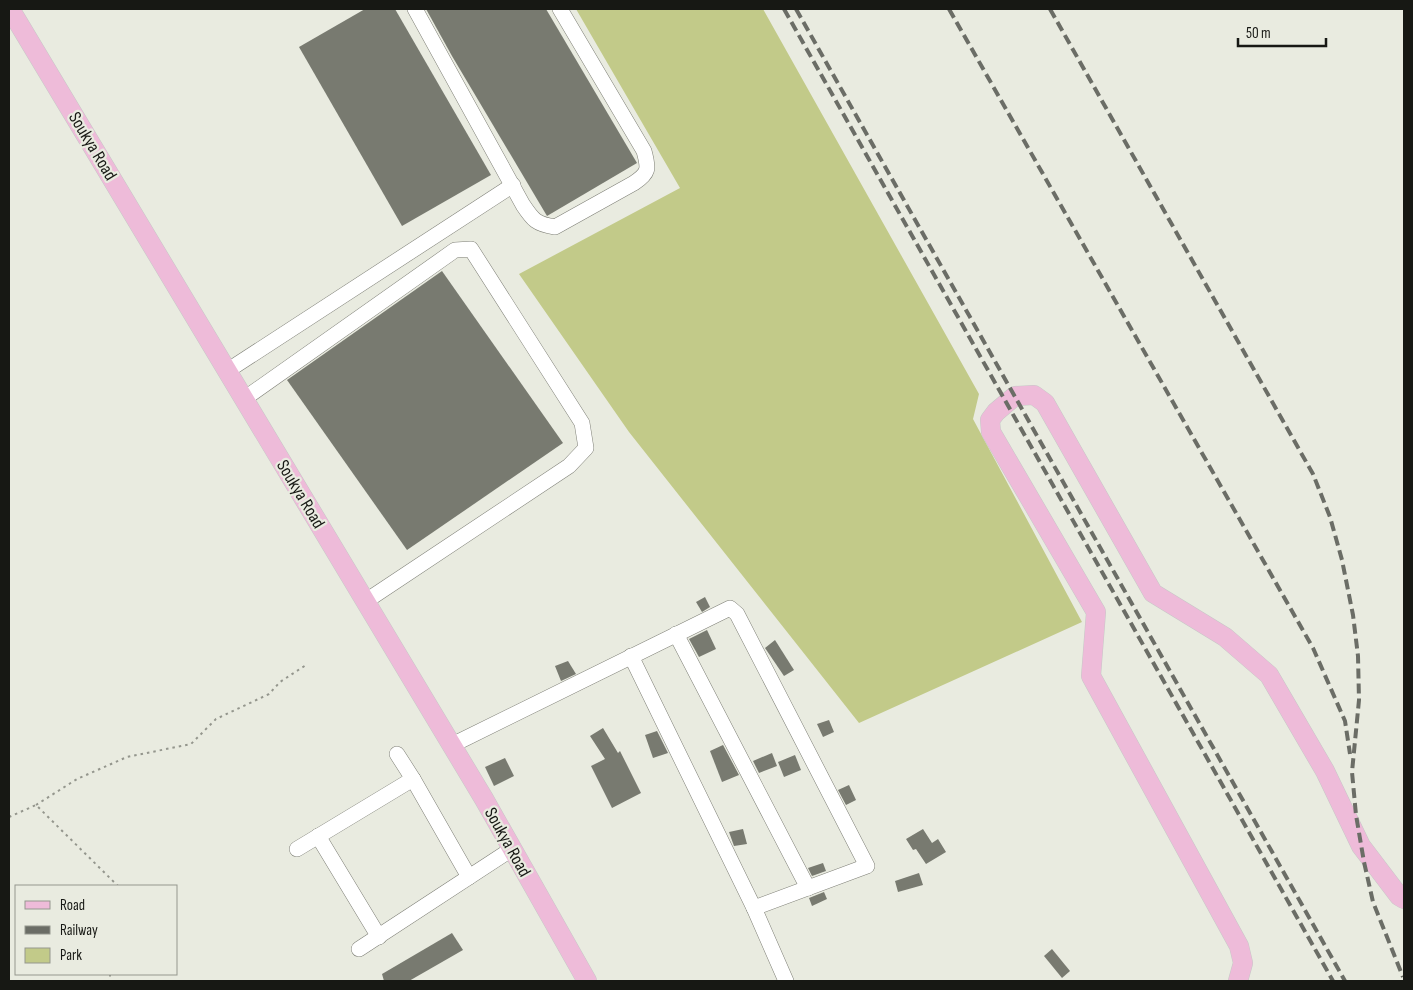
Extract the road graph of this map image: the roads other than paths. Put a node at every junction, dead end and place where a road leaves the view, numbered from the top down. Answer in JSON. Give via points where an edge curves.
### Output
{"nodes":[{"id":1,"x":10,"y":9,"type":"edge"},
{"id":2,"x":415,"y":9,"type":"edge"},
{"id":3,"x":560,"y":9,"type":"edge"},
{"id":4,"x":513,"y":185,"type":"junction"},
{"id":5,"x":227,"y":371,"type":"junction"},
{"id":6,"x":244,"y":400,"type":"junction"},
{"id":7,"x":366,"y":601,"type":"junction"},
{"id":8,"x":676,"y":634,"type":"junction"},
{"id":9,"x":631,"y":656,"type":"junction"},
{"id":10,"x":452,"y":745,"type":"junction"},
{"id":11,"x":397,"y":754,"type":"dead end"},
{"id":12,"x":413,"y":779,"type":"junction"},
{"id":13,"x":318,"y":836,"type":"junction"},
{"id":14,"x":296,"y":849,"type":"dead end"},
{"id":15,"x":512,"y":849,"type":"junction"},
{"id":16,"x":469,"y":877,"type":"junction"},
{"id":17,"x":808,"y":888,"type":"junction"},
{"id":18,"x":1404,"y":899,"type":"edge"},
{"id":19,"x":754,"y":908,"type":"junction"},
{"id":20,"x":378,"y":937,"type":"junction"},
{"id":21,"x":359,"y":949,"type":"dead end"},
{"id":22,"x":587,"y":981,"type":"edge"},
{"id":23,"x":786,"y":981,"type":"edge"},
{"id":24,"x":1238,"y":981,"type":"edge"}],
"edges":[{"from":1,"to":5,"type":"main road","name":"Soukya Road"},
{"from":2,"to":4,"type":"street"},
{"from":3,"to":4,"type":"street","via":[[644,151],[648,166],[644,176],[634,183],[555,227],[542,225],[533,219]]},
{"from":4,"to":5,"type":"street"},
{"from":5,"to":6,"type":"main road","name":"Soukya Road"},
{"from":6,"to":7,"type":"main road","name":"Soukya Road"},
{"from":6,"to":7,"type":"street","via":[[455,250],[470,249],[582,423],[586,448],[569,466]]},
{"from":7,"to":10,"type":"main road","name":"Soukya Road"},
{"from":8,"to":9,"type":"street"},
{"from":8,"to":17,"type":"street"},
{"from":8,"to":17,"type":"street","via":[[730,608],[737,614],[867,866]]},
{"from":9,"to":10,"type":"street"},
{"from":9,"to":19,"type":"street"},
{"from":10,"to":15,"type":"main road","name":"Soukya Road"},
{"from":11,"to":12,"type":"street"},
{"from":12,"to":13,"type":"street"},
{"from":12,"to":16,"type":"street"},
{"from":13,"to":14,"type":"street"},
{"from":13,"to":20,"type":"street"},
{"from":15,"to":16,"type":"street"},
{"from":15,"to":22,"type":"main road","name":"Soukya Road"},
{"from":16,"to":20,"type":"street"},
{"from":17,"to":19,"type":"street"},
{"from":18,"to":24,"type":"main road","via":[[1361,846],[1325,771],[1269,675],[1225,638],[1153,593],[1045,403],[1034,396],[1015,396],[990,420],[991,432],[1096,612],[1091,676],[1239,946],[1242,963]]},
{"from":19,"to":23,"type":"street"},
{"from":20,"to":21,"type":"street"}]}
